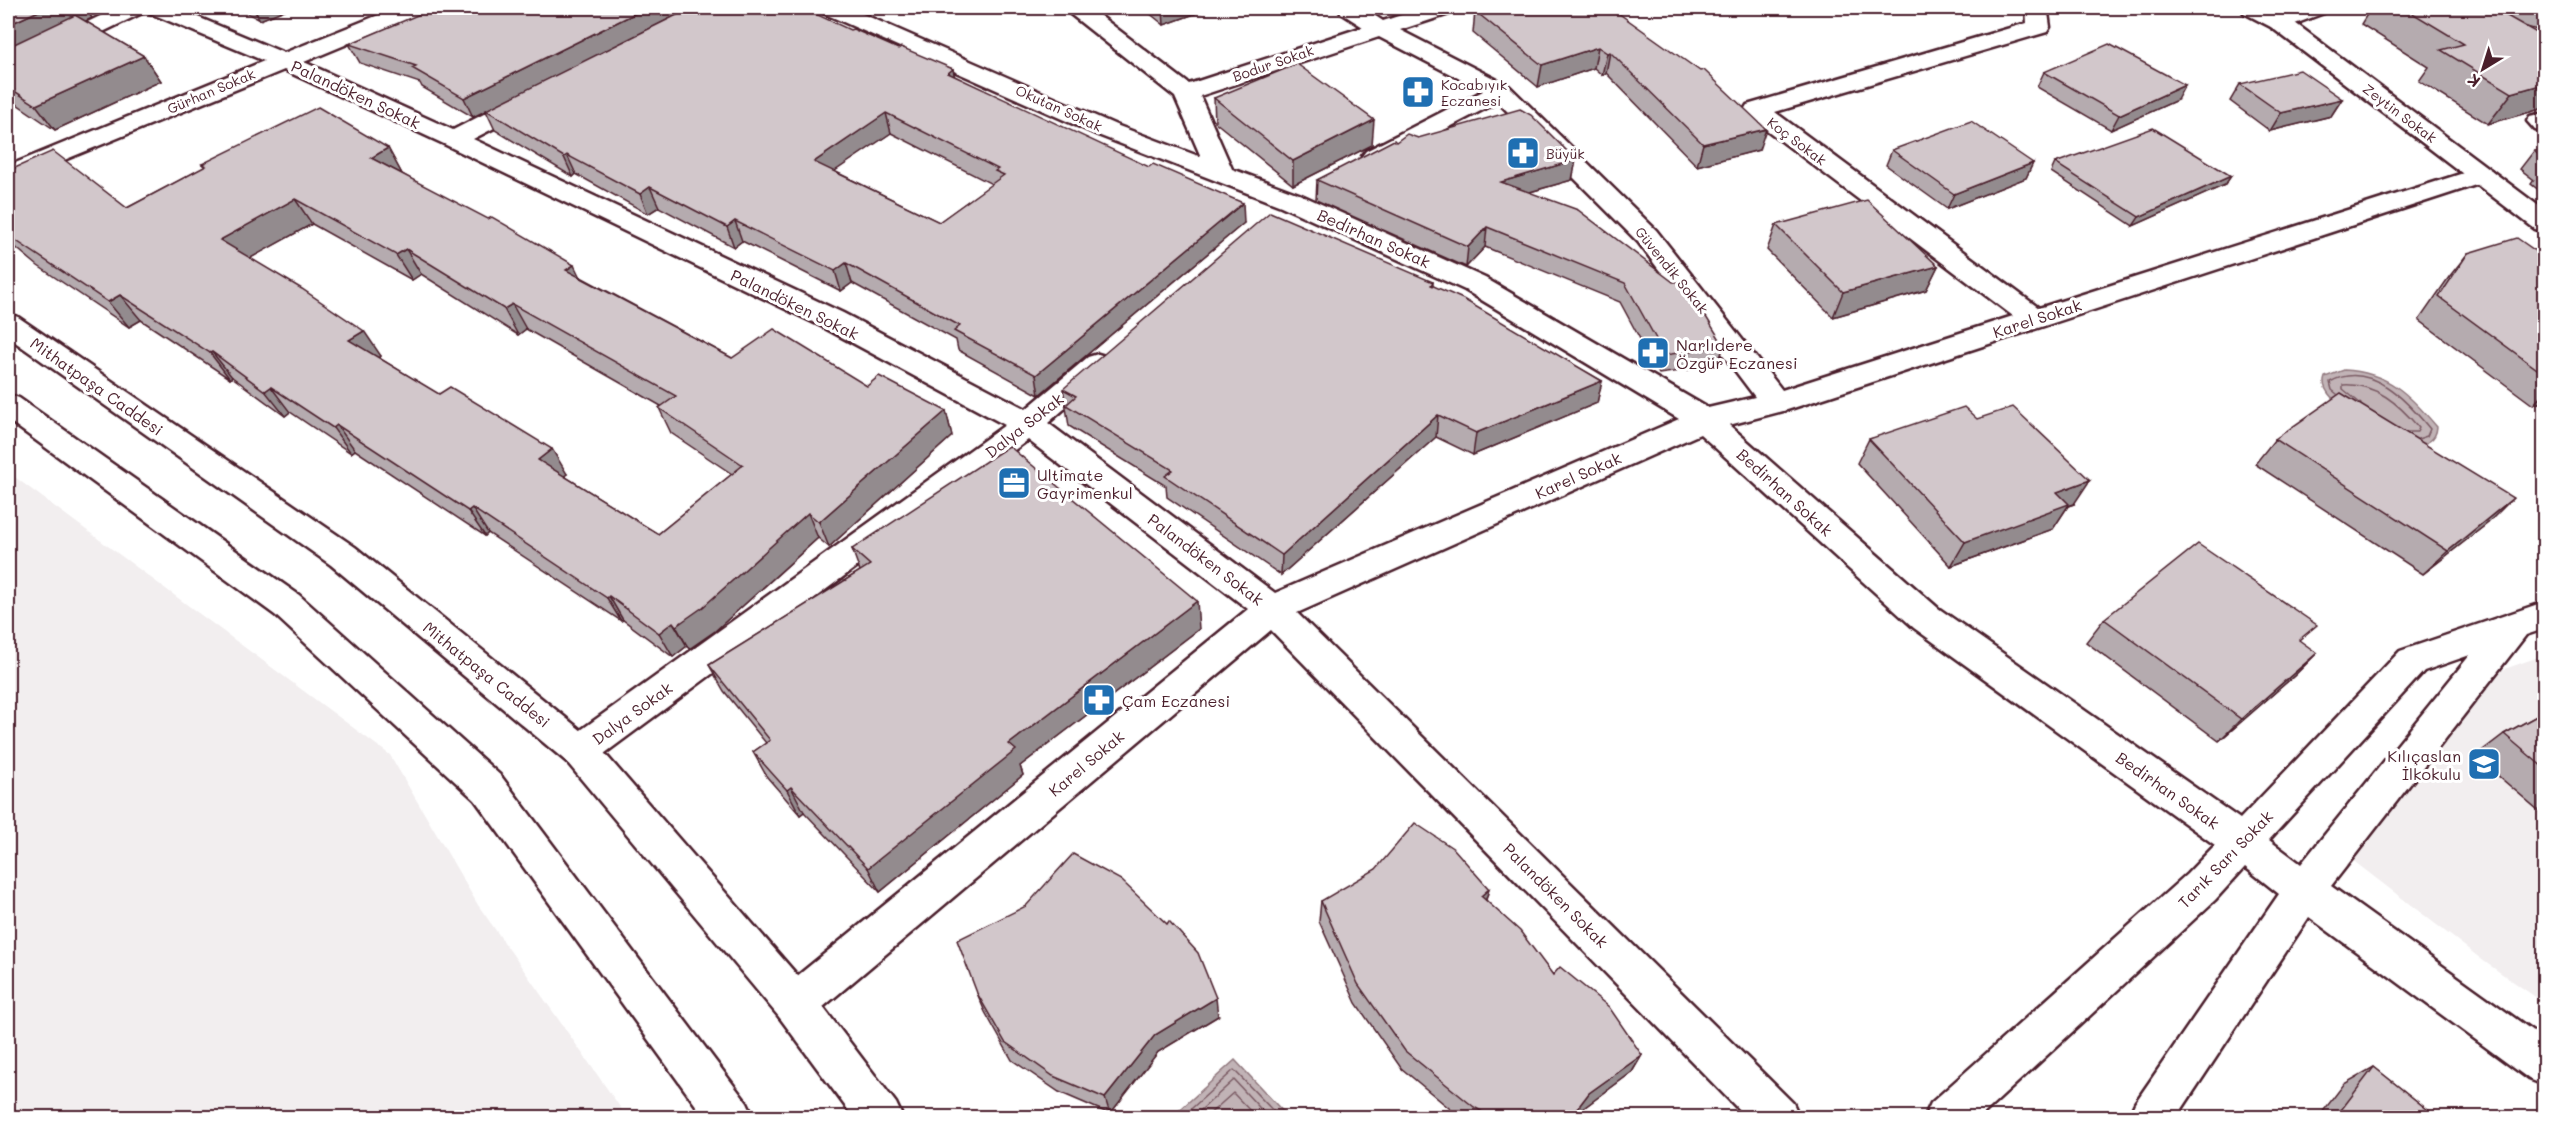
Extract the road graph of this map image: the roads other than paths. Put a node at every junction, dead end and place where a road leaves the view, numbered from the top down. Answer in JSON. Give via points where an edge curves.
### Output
{"nodes":[{"id":1,"x":134,"y":8,"type":"edge"},
{"id":2,"x":158,"y":8,"type":"edge"},
{"id":3,"x":414,"y":8,"type":"edge"},
{"id":4,"x":831,"y":8,"type":"edge"},
{"id":5,"x":1077,"y":8,"type":"edge"},
{"id":6,"x":1349,"y":8,"type":"edge"},
{"id":7,"x":1444,"y":8,"type":"edge"},
{"id":8,"x":2042,"y":8,"type":"edge"},
{"id":9,"x":2252,"y":8,"type":"edge"},
{"id":10,"x":2316,"y":8,"type":"edge"},
{"id":11,"x":2279,"y":22,"type":"junction"},
{"id":12,"x":1379,"y":28,"type":"junction"},
{"id":13,"x":283,"y":61,"type":"junction"},
{"id":14,"x":8,"y":69,"type":"edge"},
{"id":15,"x":1501,"y":91,"type":"junction"},
{"id":16,"x":546,"y":92,"type":"edge"},
{"id":17,"x":1186,"y":93,"type":"junction"},
{"id":18,"x":453,"y":139,"type":"junction"},
{"id":19,"x":1354,"y":167,"type":"edge"},
{"id":20,"x":1221,"y":173,"type":"junction"},
{"id":21,"x":2482,"y":175,"type":"junction"},
{"id":22,"x":8,"y":176,"type":"edge"},
{"id":23,"x":1322,"y":184,"type":"edge"},
{"id":24,"x":1290,"y":200,"type":"junction"},
{"id":25,"x":1263,"y":223,"type":"edge"},
{"id":26,"x":2544,"y":223,"type":"edge"},
{"id":27,"x":2035,"y":319,"type":"junction"},
{"id":28,"x":8,"y":324,"type":"edge"},
{"id":29,"x":1118,"y":347,"type":"edge"},
{"id":30,"x":1776,"y":403,"type":"junction"},
{"id":31,"x":8,"y":405,"type":"edge"},
{"id":32,"x":1704,"y":420,"type":"junction"},
{"id":33,"x":1028,"y":424,"type":"junction"},
{"id":34,"x":1272,"y":609,"type":"junction"},
{"id":35,"x":2529,"y":620,"type":"edge"},
{"id":36,"x":580,"y":751,"type":"junction"},
{"id":37,"x":2242,"y":842,"type":"junction"},
{"id":38,"x":2304,"y":891,"type":"junction"},
{"id":39,"x":795,"y":1004,"type":"junction"},
{"id":40,"x":2544,"y":1064,"type":"edge"},
{"id":41,"x":732,"y":1118,"type":"edge"},
{"id":42,"x":881,"y":1118,"type":"edge"},
{"id":43,"x":1778,"y":1118,"type":"edge"},
{"id":44,"x":1946,"y":1118,"type":"edge"},
{"id":45,"x":2150,"y":1118,"type":"edge"}],
"edges":[{"from":1,"to":14,"type":"street"},
{"from":2,"to":13,"type":"street","name":"Palandöken Sokak"},
{"from":3,"to":13,"type":"street","name":"Gürhan Sokak"},
{"from":4,"to":20,"type":"street","name":"Okutan Sokak","via":[[1107,130]]},
{"from":5,"to":17,"type":"street"},
{"from":6,"to":12,"type":"street","name":"Güvendik Sokak"},
{"from":7,"to":12,"type":"street","name":"Bodur Sokak"},
{"from":8,"to":27,"type":"street","name":"Koç Sokak","via":[[2036,9],[2039,27],[1756,110]]},
{"from":9,"to":11,"type":"street","name":"Zeytin Sokak"},
{"from":10,"to":11,"type":"street"},
{"from":11,"to":21,"type":"street","name":"Zeytin Sokak"},
{"from":12,"to":15,"type":"street","name":"Güvendik Sokak"},
{"from":12,"to":17,"type":"street","name":"Bodur Sokak"},
{"from":13,"to":18,"type":"street","name":"Palandöken Sokak"},
{"from":13,"to":22,"type":"street","name":"Gürhan Sokak"},
{"from":15,"to":19,"type":"street"},
{"from":15,"to":30,"type":"street","name":"Güvendik Sokak","via":[[1647,236]]},
{"from":16,"to":18,"type":"street"},
{"from":17,"to":20,"type":"street"},
{"from":18,"to":33,"type":"street","name":"Palandöken Sokak","via":[[832,320]]},
{"from":20,"to":24,"type":"street","name":"Okutan Sokak"},
{"from":21,"to":26,"type":"street","name":"Zeytin Sokak"},
{"from":21,"to":27,"type":"street","name":"Karel Sokak"},
{"from":23,"to":24,"type":"street"},
{"from":24,"to":25,"type":"street"},
{"from":24,"to":32,"type":"street","name":"Bedirhan Sokak","via":[[1475,284]]},
{"from":27,"to":30,"type":"street","name":"Karel Sokak"},
{"from":28,"to":36,"type":"street","name":"Mithatpaşa Caddesi","via":[[343,556]]},
{"from":29,"to":33,"type":"street","name":"Dalya Sokak"},
{"from":30,"to":32,"type":"street","name":"Karel Sokak"},
{"from":31,"to":41,"type":"street","via":[[287,605],[488,788]]},
{"from":32,"to":34,"type":"street","name":"Karel Sokak"},
{"from":32,"to":37,"type":"street","name":"Bedirhan Sokak","via":[[1926,618]]},
{"from":33,"to":34,"type":"street","name":"Palandöken Sokak"},
{"from":33,"to":36,"type":"street","name":"Dalya Sokak"},
{"from":34,"to":39,"type":"street","name":"Karel Sokak"},
{"from":34,"to":43,"type":"street","name":"Palandöken Sokak"},
{"from":35,"to":37,"type":"street","name":"Tarık Sarı Sokak","via":[[2412,661]]},
{"from":35,"to":38,"type":"street","name":"Tarık Sarı Sokak"},
{"from":36,"to":39,"type":"street","name":"Mithatpaşa Caddesi"},
{"from":37,"to":38,"type":"street","name":"Bedirhan Sokak"},
{"from":37,"to":44,"type":"street","name":"Tarık Sarı Sokak","via":[[2200,886]]},
{"from":38,"to":40,"type":"street"},
{"from":38,"to":45,"type":"street","name":"Tarık Sarı Sokak"},
{"from":39,"to":42,"type":"street","name":"Mithatpaşa Caddesi"}]}
